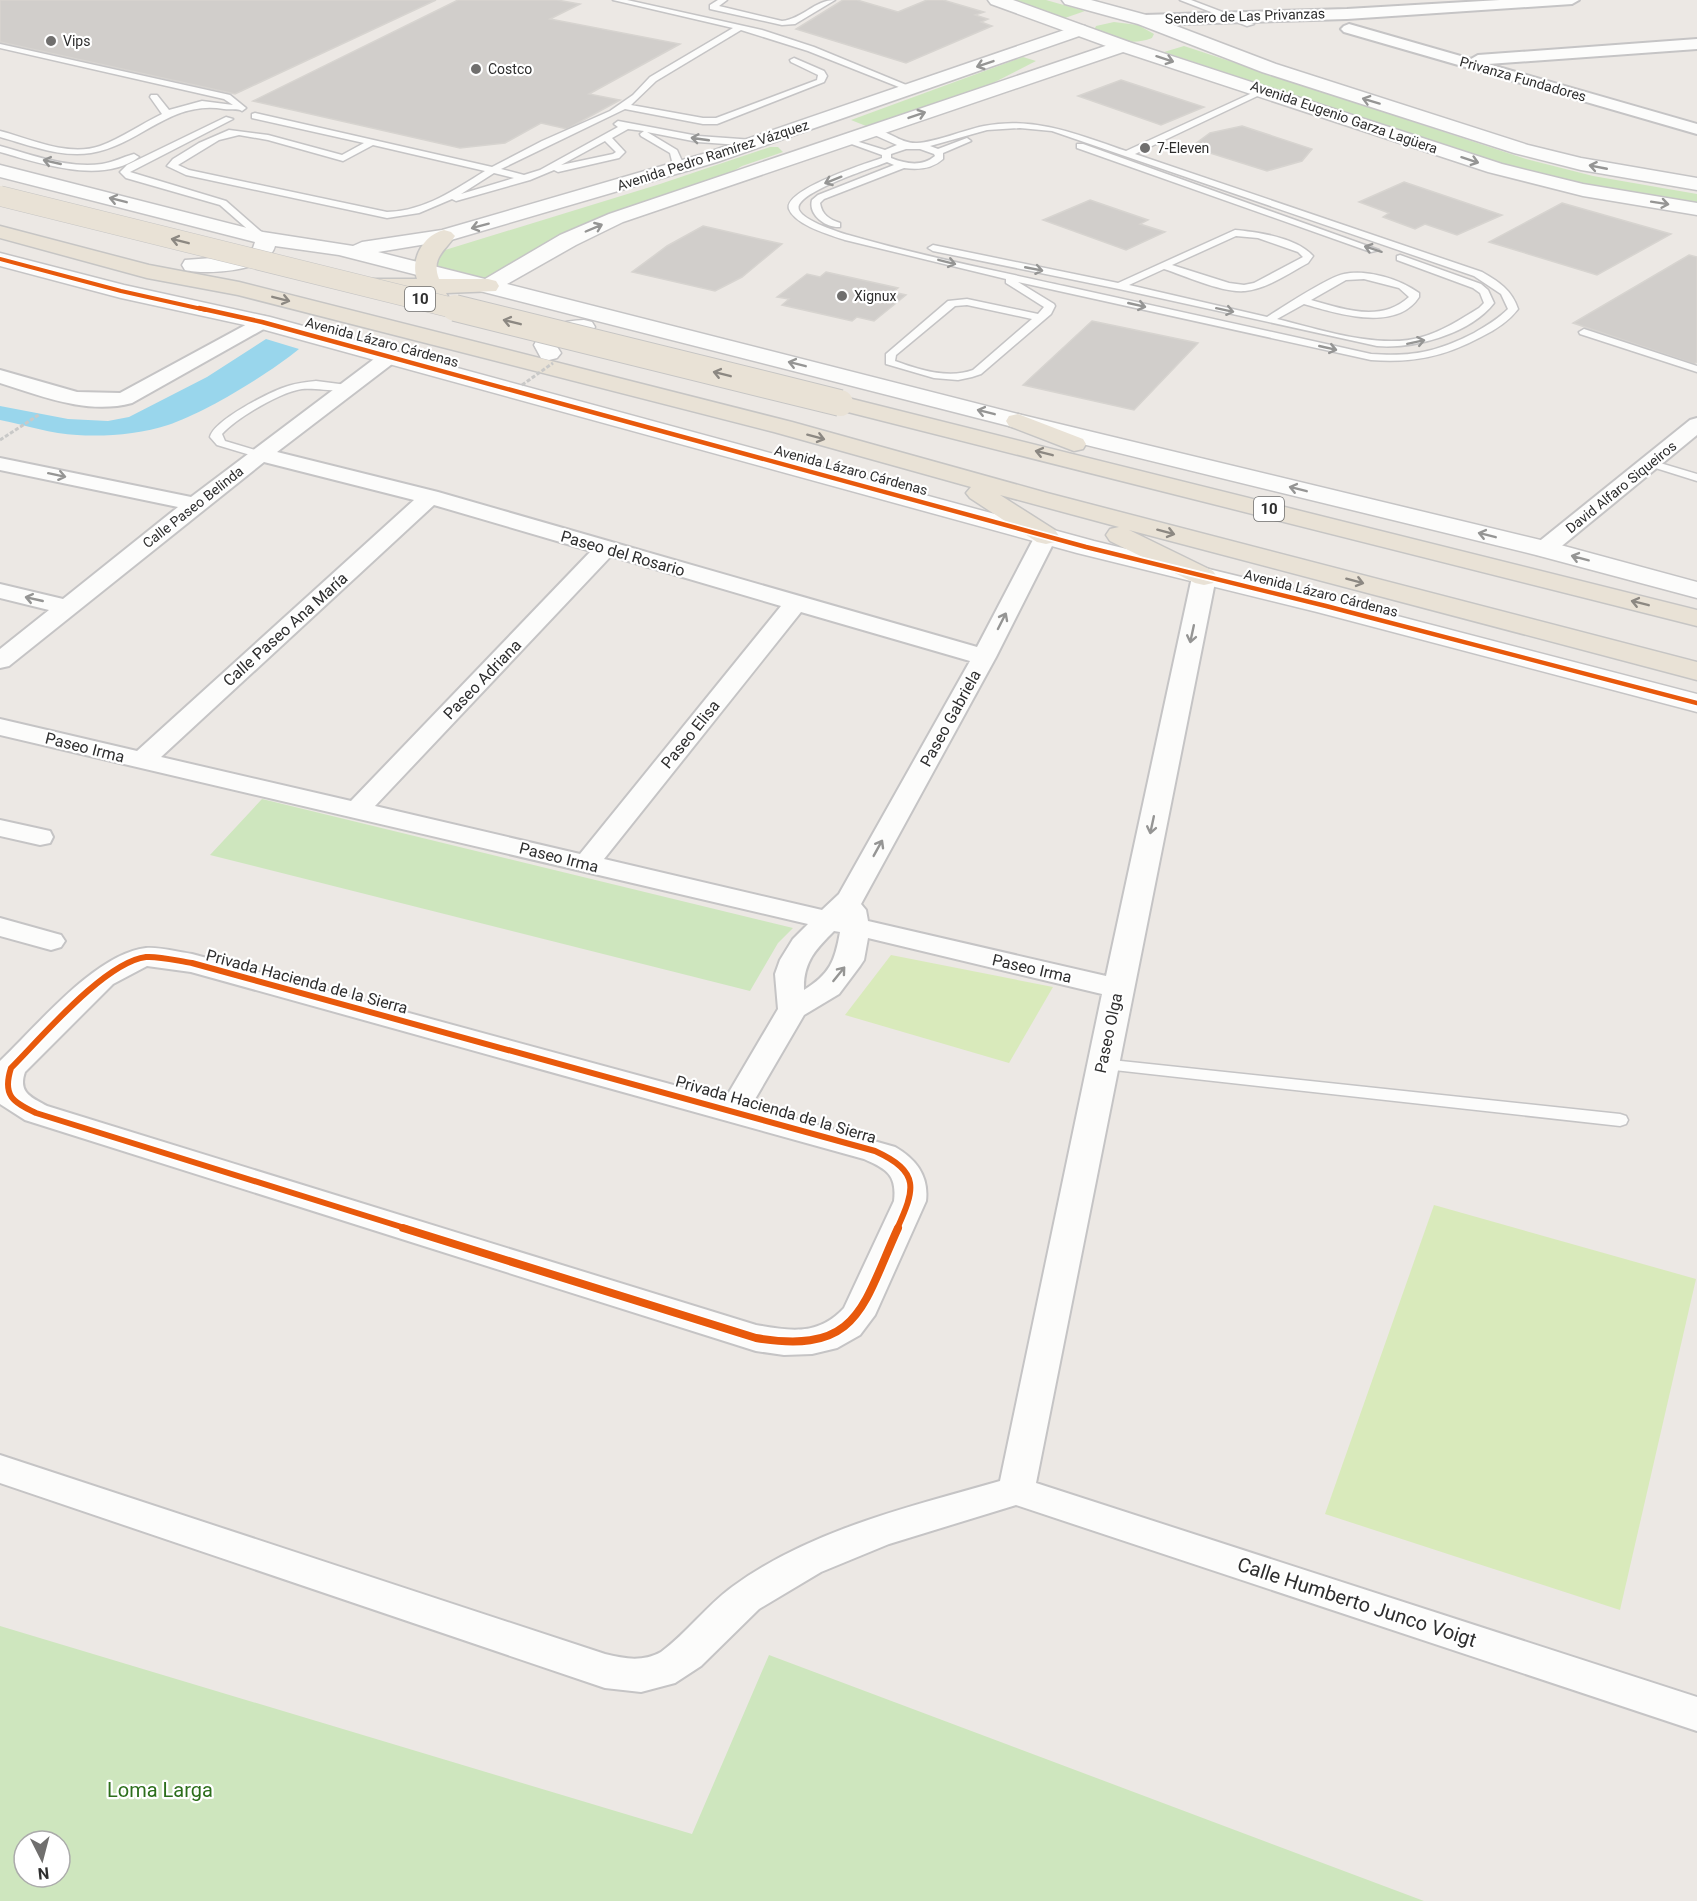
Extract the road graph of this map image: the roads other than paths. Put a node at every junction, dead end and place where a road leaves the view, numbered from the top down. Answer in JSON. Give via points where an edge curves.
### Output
{"nodes":[{"id":1,"x":617,"y":0,"type":"edge"},
{"id":2,"x":723,"y":0,"type":"edge"},
{"id":3,"x":831,"y":0,"type":"edge"},
{"id":4,"x":997,"y":0,"type":"edge"},
{"id":5,"x":1071,"y":0,"type":"edge"},
{"id":6,"x":1184,"y":0,"type":"edge"},
{"id":7,"x":1572,"y":0,"type":"edge"},
{"id":8,"x":1139,"y":12,"type":"junction"},
{"id":9,"x":1231,"y":17,"type":"junction"},
{"id":10,"x":1348,"y":21,"type":"junction"},
{"id":11,"x":1250,"y":24,"type":"junction"},
{"id":12,"x":1181,"y":26,"type":"junction"},
{"id":13,"x":739,"y":28,"type":"junction"},
{"id":14,"x":1075,"y":28,"type":"junction"},
{"id":15,"x":1697,"y":44,"type":"edge"},
{"id":16,"x":0,"y":46,"type":"edge"},
{"id":17,"x":1123,"y":46,"type":"junction"},
{"id":18,"x":1026,"y":50,"type":"junction"},
{"id":19,"x":794,"y":60,"type":"dead end"},
{"id":20,"x":1461,"y":61,"type":"junction"},
{"id":21,"x":999,"y":87,"type":"junction"},
{"id":22,"x":912,"y":89,"type":"junction"},
{"id":23,"x":1264,"y":91,"type":"junction"},
{"id":24,"x":154,"y":97,"type":"dead end"},
{"id":25,"x":625,"y":106,"type":"junction"},
{"id":26,"x":240,"y":108,"type":"junction"},
{"id":27,"x":1405,"y":111,"type":"junction"},
{"id":28,"x":168,"y":115,"type":"junction"},
{"id":29,"x":255,"y":116,"type":"junction"},
{"id":30,"x":234,"y":118,"type":"junction"},
{"id":31,"x":600,"y":120,"type":"junction"},
{"id":32,"x":274,"y":121,"type":"junction"},
{"id":33,"x":1361,"y":123,"type":"junction"},
{"id":34,"x":630,"y":127,"type":"junction"},
{"id":35,"x":1457,"y":128,"type":"junction"},
{"id":36,"x":1697,"y":129,"type":"edge"},
{"id":37,"x":873,"y":131,"type":"junction"},
{"id":38,"x":328,"y":133,"type":"junction"},
{"id":39,"x":0,"y":134,"type":"edge"},
{"id":40,"x":249,"y":134,"type":"junction"},
{"id":41,"x":606,"y":137,"type":"junction"},
{"id":42,"x":767,"y":140,"type":"junction"},
{"id":43,"x":849,"y":140,"type":"junction"},
{"id":44,"x":1412,"y":140,"type":"junction"},
{"id":45,"x":371,"y":143,"type":"junction"},
{"id":46,"x":906,"y":146,"type":"junction"},
{"id":47,"x":921,"y":146,"type":"junction"},
{"id":48,"x":300,"y":147,"type":"junction"},
{"id":49,"x":0,"y":149,"type":"edge"},
{"id":50,"x":938,"y":152,"type":"junction"},
{"id":51,"x":1129,"y":153,"type":"junction"},
{"id":52,"x":887,"y":156,"type":"junction"},
{"id":53,"x":775,"y":163,"type":"junction"},
{"id":54,"x":902,"y":165,"type":"junction"},
{"id":55,"x":673,"y":169,"type":"junction"},
{"id":56,"x":493,"y":170,"type":"junction"},
{"id":57,"x":0,"y":171,"type":"edge"},
{"id":58,"x":543,"y":172,"type":"junction"},
{"id":59,"x":527,"y":178,"type":"junction"},
{"id":60,"x":1697,"y":183,"type":"edge"},
{"id":61,"x":0,"y":196,"type":"edge"},
{"id":62,"x":435,"y":204,"type":"junction"},
{"id":63,"x":1697,"y":209,"type":"edge"},
{"id":64,"x":530,"y":212,"type":"junction"},
{"id":65,"x":0,"y":220,"type":"edge"},
{"id":66,"x":0,"y":232,"type":"edge"},
{"id":67,"x":444,"y":236,"type":"junction"},
{"id":68,"x":263,"y":238,"type":"junction"},
{"id":69,"x":568,"y":240,"type":"junction"},
{"id":70,"x":339,"y":249,"type":"junction"},
{"id":71,"x":0,"y":259,"type":"edge"},
{"id":72,"x":1450,"y":264,"type":"junction"},
{"id":73,"x":193,"y":265,"type":"junction"},
{"id":74,"x":1014,"y":265,"type":"junction"},
{"id":75,"x":1164,"y":266,"type":"junction"},
{"id":76,"x":1440,"y":272,"type":"junction"},
{"id":77,"x":997,"y":274,"type":"junction"},
{"id":78,"x":432,"y":286,"type":"junction"},
{"id":79,"x":488,"y":286,"type":"junction"},
{"id":80,"x":1119,"y":286,"type":"junction"},
{"id":81,"x":308,"y":287,"type":"junction"},
{"id":82,"x":1301,"y":300,"type":"junction"},
{"id":83,"x":375,"y":305,"type":"junction"},
{"id":84,"x":1040,"y":318,"type":"junction"},
{"id":85,"x":1269,"y":320,"type":"junction"},
{"id":86,"x":262,"y":322,"type":"junction"},
{"id":87,"x":457,"y":327,"type":"junction"},
{"id":88,"x":1584,"y":332,"type":"dead end"},
{"id":89,"x":687,"y":336,"type":"junction"},
{"id":90,"x":389,"y":357,"type":"junction"},
{"id":91,"x":552,"y":358,"type":"junction"},
{"id":92,"x":1697,"y":369,"type":"edge"},
{"id":93,"x":0,"y":376,"type":"edge"},
{"id":94,"x":347,"y":388,"type":"junction"},
{"id":95,"x":1018,"y":421,"type":"junction"},
{"id":96,"x":1697,"y":424,"type":"edge"},
{"id":97,"x":783,"y":428,"type":"junction"},
{"id":98,"x":261,"y":455,"type":"junction"},
{"id":99,"x":1650,"y":463,"type":"junction"},
{"id":100,"x":0,"y":464,"type":"edge"},
{"id":101,"x":938,"y":470,"type":"junction"},
{"id":102,"x":1697,"y":478,"type":"edge"},
{"id":103,"x":1205,"y":493,"type":"junction"},
{"id":104,"x":430,"y":497,"type":"junction"},
{"id":105,"x":1038,"y":498,"type":"junction"},
{"id":106,"x":195,"y":504,"type":"junction"},
{"id":107,"x":1046,"y":536,"type":"junction"},
{"id":108,"x":606,"y":548,"type":"junction"},
{"id":109,"x":1544,"y":549,"type":"junction"},
{"id":110,"x":1204,"y":577,"type":"junction"},
{"id":111,"x":1697,"y":590,"type":"edge"},
{"id":112,"x":0,"y":591,"type":"edge"},
{"id":113,"x":795,"y":604,"type":"junction"},
{"id":114,"x":69,"y":607,"type":"junction"},
{"id":115,"x":1697,"y":618,"type":"edge"},
{"id":116,"x":984,"y":657,"type":"junction"},
{"id":117,"x":0,"y":661,"type":"edge"},
{"id":118,"x":1697,"y":671,"type":"edge"},
{"id":119,"x":1697,"y":703,"type":"edge"},
{"id":120,"x":0,"y":727,"type":"edge"},
{"id":121,"x":141,"y":761,"type":"junction"},
{"id":122,"x":358,"y":809,"type":"junction"},
{"id":123,"x":0,"y":828,"type":"edge"},
{"id":124,"x":40,"y":837,"type":"dead end"},
{"id":125,"x":586,"y":864,"type":"junction"},
{"id":126,"x":850,"y":899,"type":"junction"},
{"id":127,"x":826,"y":921,"type":"junction"},
{"id":128,"x":0,"y":927,"type":"edge"},
{"id":129,"x":855,"y":928,"type":"junction"},
{"id":130,"x":51,"y":941,"type":"dead end"},
{"id":131,"x":1118,"y":988,"type":"junction"},
{"id":132,"x":793,"y":1009,"type":"junction"},
{"id":133,"x":1102,"y":1064,"type":"junction"},
{"id":134,"x":733,"y":1111,"type":"junction"},
{"id":135,"x":1620,"y":1120,"type":"dead end"},
{"id":136,"x":0,"y":1469,"type":"edge"},
{"id":137,"x":1016,"y":1491,"type":"junction"},
{"id":138,"x":1697,"y":1714,"type":"edge"}],
"edges":[{"from":1,"to":13,"type":"lane"},
{"from":2,"to":3,"type":"lane","via":[[714,8],[782,23]]},
{"from":4,"to":14,"type":"street","name":"Avenida Eugenio Garza Lagüera"},
{"from":5,"to":8,"type":"street","name":"Avenida Eugenio Garza Lagüera"},
{"from":6,"to":9,"type":"lane"},
{"from":7,"to":10,"type":"street","name":"Sendero de Las Privanzas"},
{"from":8,"to":12,"type":"street","name":"Avenida Eugenio Garza Lagüera"},
{"from":8,"to":14,"type":"street","name":"Avenida Pedro Ramírez Vázquez","via":[[1093,18]]},
{"from":9,"to":10,"type":"street","name":"Sendero de Las Privanzas"},
{"from":9,"to":11,"type":"lane"},
{"from":9,"to":12,"type":"street","name":"Sendero de Las Privanzas"},
{"from":10,"to":11,"type":"street","name":"Sendero de Las Privanzas"},
{"from":10,"to":20,"type":"street","name":"Privanza Fundadores"},
{"from":11,"to":12,"type":"street","name":"Sendero de Las Privanzas"},
{"from":27,"to":12,"type":"street","name":"Avenida Eugenio Garza Lagüera","one_way":true,"via":[[1269,68]]},
{"from":13,"to":22,"type":"lane","via":[[811,49]]},
{"from":13,"to":25,"type":"lane","via":[[653,79]]},
{"from":14,"to":17,"type":"street","name":"Avenida Eugenio Garza Lagüera"},
{"from":14,"to":18,"type":"street","name":"Avenida Pedro Ramírez Vázquez"},
{"from":15,"to":20,"type":"street"},
{"from":16,"to":26,"type":"lane","via":[[227,97]]},
{"from":17,"to":21,"type":"street","name":"Avenida Pedro Ramírez Vázquez"},
{"from":17,"to":23,"type":"street","name":"Avenida Eugenio Garza Lagüera","one_way":true},
{"from":18,"to":21,"type":"street","via":[[1039,54],[1043,61]]},
{"from":18,"to":22,"type":"street","name":"Avenida Pedro Ramírez Vázquez","one_way":true},
{"from":19,"to":25,"type":"lane","via":[[821,73],[820,82],[724,119],[703,121]]},
{"from":20,"to":36,"type":"street","name":"Privanza Fundadores"},
{"from":37,"to":21,"type":"street","name":"Avenida Pedro Ramírez Vázquez","one_way":true},
{"from":22,"to":42,"type":"street","name":"Avenida Pedro Ramírez Vázquez"},
{"from":23,"to":33,"type":"street","name":"Avenida Eugenio Garza Lagüera"},
{"from":23,"to":51,"type":"lane"},
{"from":24,"to":28,"type":"lane"},
{"from":25,"to":31,"type":"lane"},
{"from":26,"to":28,"type":"lane","via":[[201,104]]},
{"from":26,"to":29,"type":"lane","via":[[255,110]]},
{"from":26,"to":30,"type":"lane","via":[[228,111]]},
{"from":27,"to":33,"type":"street"},
{"from":27,"to":35,"type":"street","name":"Avenida Eugenio Garza Lagüera"},
{"from":28,"to":39,"type":"lane","via":[[121,140],[88,151],[61,149]]},
{"from":29,"to":30,"type":"lane"},
{"from":29,"to":32,"type":"lane"},
{"from":30,"to":49,"type":"lane","one_way":true,"via":[[204,122],[101,169]]},
{"from":30,"to":68,"type":"lane","via":[[130,166],[125,172],[223,203]]},
{"from":31,"to":34,"type":"lane"},
{"from":31,"to":56,"type":"lane"},
{"from":32,"to":38,"type":"lane"},
{"from":32,"to":40,"type":"lane"},
{"from":33,"to":44,"type":"street","name":"Avenida Eugenio Garza Lagüera"},
{"from":34,"to":41,"type":"lane"},
{"from":42,"to":34,"type":"lane","one_way":true,"via":[[708,140]]},
{"from":34,"to":55,"type":"lane","via":[[674,152],[677,162]]},
{"from":35,"to":44,"type":"street","via":[[1424,131]]},
{"from":60,"to":35,"type":"street","name":"Avenida Eugenio Garza Lagüera","one_way":true,"via":[[1555,159]]},
{"from":37,"to":43,"type":"street","name":"Avenida Pedro Ramírez Vázquez"},
{"from":37,"to":46,"type":"lane"},
{"from":38,"to":45,"type":"lane"},
{"from":38,"to":48,"type":"lane"},
{"from":40,"to":48,"type":"lane"},
{"from":40,"to":62,"type":"lane","via":[[236,132],[219,137],[172,166],[376,214],[407,215]]},
{"from":41,"to":58,"type":"lane"},
{"from":41,"to":58,"type":"lane","via":[[619,148],[621,152],[616,156]]},
{"from":42,"to":53,"type":"street","via":[[791,142],[796,148]]},
{"from":42,"to":55,"type":"street","name":"Avenida Pedro Ramírez Vázquez"},
{"from":43,"to":52,"type":"lane"},
{"from":43,"to":53,"type":"street","name":"Avenida Pedro Ramírez Vázquez"},
{"from":44,"to":63,"type":"street","name":"Avenida Eugenio Garza Lagüera","one_way":true,"via":[[1495,168],[1582,190]]},
{"from":45,"to":48,"type":"lane","via":[[344,158]]},
{"from":45,"to":56,"type":"lane"},
{"from":46,"to":47,"type":"lane"},
{"from":46,"to":52,"type":"lane","via":[[893,149]]},
{"from":47,"to":50,"type":"lane"},
{"from":47,"to":51,"type":"lane","via":[[982,127],[1011,124],[1054,129]]},
{"from":50,"to":54,"type":"lane","via":[[939,159],[930,164]]},
{"from":76,"to":50,"type":"lane","one_way":true,"via":[[1041,133],[999,131]]},
{"from":51,"to":72,"type":"lane"},
{"from":52,"to":54,"type":"lane"},
{"from":52,"to":77,"type":"lane","one_way":true,"via":[[807,192],[794,203],[794,209],[813,225],[848,238]]},
{"from":69,"to":53,"type":"street","name":"Avenida Pedro Ramírez Vázquez","one_way":true},
{"from":54,"to":74,"type":"lane","via":[[821,197],[815,202],[819,216],[866,234]]},
{"from":55,"to":64,"type":"street","name":"Avenida Pedro Ramírez Vázquez"},
{"from":56,"to":59,"type":"lane"},
{"from":56,"to":62,"type":"lane"},
{"from":68,"to":57,"type":"street","one_way":true},
{"from":58,"to":59,"type":"lane"},
{"from":59,"to":62,"type":"lane"},
{"from":103,"to":61,"type":"highway","number":"10","one_way":true,"bridge":true},
{"from":64,"to":67,"type":"street","name":"Avenida Pedro Ramírez Vázquez","one_way":true},
{"from":64,"to":69,"type":"street","via":[[508,233],[516,241]]},
{"from":65,"to":73,"type":"highway"},
{"from":66,"to":97,"type":"highway","name":"Avenida Lázaro Cárdenas","number":"10","one_way":true},
{"from":67,"to":70,"type":"street","name":"Avenida Pedro Ramírez Vázquez"},
{"from":67,"to":78,"type":"highway","via":[[428,252]]},
{"from":68,"to":70,"type":"street"},
{"from":68,"to":73,"type":"street","via":[[263,251],[252,259]]},
{"from":69,"to":79,"type":"street","name":"Avenida Pedro Ramírez Vázquez"},
{"from":70,"to":78,"type":"street"},
{"from":71,"to":86,"type":"street","name":"Avenida Lázaro Cárdenas"},
{"from":72,"to":76,"type":"lane"},
{"from":77,"to":72,"type":"lane","one_way":true,"via":[[1348,353],[1409,358],[1453,348],[1497,324],[1513,309],[1511,299],[1492,281]]},
{"from":73,"to":81,"type":"highway"},
{"from":74,"to":77,"type":"lane"},
{"from":74,"to":80,"type":"lane","one_way":true},
{"from":75,"to":75,"type":"lane","via":[[1235,233],[1259,235],[1308,256],[1251,288],[1228,286]]},
{"from":75,"to":80,"type":"lane"},
{"from":85,"to":76,"type":"lane","one_way":true,"via":[[1374,343],[1421,342],[1471,317],[1489,303],[1477,286]]},
{"from":77,"to":84,"type":"lane","via":[[1047,304],[1050,309]]},
{"from":78,"to":79,"type":"street"},
{"from":78,"to":79,"type":"highway"},
{"from":78,"to":81,"type":"highway"},
{"from":78,"to":83,"type":"highway"},
{"from":78,"to":87,"type":"highway"},
{"from":79,"to":89,"type":"street"},
{"from":80,"to":85,"type":"lane","one_way":true},
{"from":81,"to":83,"type":"highway"},
{"from":82,"to":82,"type":"lane","via":[[1337,279],[1354,276],[1403,286],[1415,295],[1394,311],[1372,316]]},
{"from":82,"to":85,"type":"lane"},
{"from":83,"to":87,"type":"highway"},
{"from":84,"to":84,"type":"lane","via":[[971,375],[941,376],[890,362],[889,358],[909,338],[952,303],[967,302]]},
{"from":86,"to":90,"type":"street","name":"Avenida Lázaro Cárdenas"},
{"from":86,"to":93,"type":"street","via":[[125,399],[86,401]]},
{"from":87,"to":91,"type":"highway"},
{"from":88,"to":92,"type":"lane"},
{"from":89,"to":91,"type":"street","via":[[577,327],[551,336],[545,345]]},
{"from":95,"to":89,"type":"street","one_way":true},
{"from":90,"to":94,"type":"street","name":"Calle Paseo Belinda"},
{"from":90,"to":107,"type":"street","name":"Avenida Lázaro Cárdenas"},
{"from":91,"to":97,"type":"highway","via":[[732,404]]},
{"from":94,"to":98,"type":"street","name":"Calle Paseo Belinda"},
{"from":94,"to":98,"type":"lane","via":[[312,383],[290,387],[216,434],[221,443]]},
{"from":95,"to":103,"type":"highway"},
{"from":109,"to":95,"type":"street","one_way":true},
{"from":96,"to":99,"type":"street","name":"David Alfaro Siqueiros"},
{"from":97,"to":101,"type":"highway","name":"Avenida Lázaro Cárdenas","number":"10","one_way":true},
{"from":98,"to":104,"type":"street","name":"Paseo del Rosario"},
{"from":98,"to":106,"type":"street","name":"Calle Paseo Belinda"},
{"from":99,"to":102,"type":"lane"},
{"from":99,"to":109,"type":"street","name":"David Alfaro Siqueiros"},
{"from":100,"to":106,"type":"street","one_way":true},
{"from":101,"to":105,"type":"highway","name":"Avenida Lázaro Cárdenas","number":"10"},
{"from":101,"to":107,"type":"highway"},
{"from":115,"to":103,"type":"highway","number":"10","one_way":true},
{"from":104,"to":108,"type":"street","name":"Paseo del Rosario"},
{"from":104,"to":121,"type":"street","name":"Calle Paseo Ana María"},
{"from":105,"to":110,"type":"highway"},
{"from":105,"to":118,"type":"highway","name":"Avenida Lázaro Cárdenas","number":"10","one_way":true},
{"from":106,"to":114,"type":"street","name":"Calle Paseo Belinda"},
{"from":107,"to":110,"type":"street","name":"Avenida Lázaro Cárdenas"},
{"from":116,"to":107,"type":"street","name":"Paseo Gabriela","one_way":true},
{"from":108,"to":113,"type":"street","name":"Paseo del Rosario"},
{"from":108,"to":122,"type":"street","name":"Paseo Adriana"},
{"from":111,"to":109,"type":"street","one_way":true},
{"from":110,"to":119,"type":"street","name":"Avenida Lázaro Cárdenas"},
{"from":110,"to":131,"type":"street","name":"Paseo Olga","one_way":true},
{"from":114,"to":112,"type":"street","one_way":true},
{"from":113,"to":116,"type":"street","name":"Paseo del Rosario"},
{"from":113,"to":125,"type":"street","name":"Paseo Elisa"},
{"from":114,"to":117,"type":"street","name":"Calle Paseo Belinda"},
{"from":126,"to":116,"type":"street","name":"Paseo Gabriela","one_way":true},
{"from":120,"to":121,"type":"street","name":"Paseo Irma"},
{"from":121,"to":122,"type":"street","name":"Paseo Irma"},
{"from":122,"to":125,"type":"street","name":"Paseo Irma"},
{"from":123,"to":124,"type":"street"},
{"from":125,"to":127,"type":"street","name":"Paseo Irma"},
{"from":126,"to":127,"type":"street","name":"Paseo Gabriela"},
{"from":126,"to":129,"type":"street"},
{"from":127,"to":129,"type":"street","name":"Paseo Irma"},
{"from":127,"to":132,"type":"street","name":"Paseo Gabriela","via":[[794,960],[789,974]]},
{"from":128,"to":130,"type":"street"},
{"from":129,"to":131,"type":"street","name":"Paseo Irma"},
{"from":132,"to":129,"type":"street","one_way":true,"via":[[829,987],[841,974],[850,960]]},
{"from":131,"to":133,"type":"street","name":"Paseo Olga"},
{"from":132,"to":134,"type":"street"},
{"from":133,"to":135,"type":"lane"},
{"from":133,"to":137,"type":"street","name":"Paseo Olga"},
{"from":134,"to":134,"type":"street","name":"Privada Hacienda de la Sierra","via":[[192,963],[147,957],[103,977],[11,1068],[3,1081],[9,1098],[36,1113],[756,1338],[798,1343],[838,1335],[858,1315],[910,1201],[907,1171],[875,1151]]},
{"from":136,"to":137,"type":"street","via":[[605,1671],[628,1675],[647,1675],[674,1664],[743,1600],[796,1568],[876,1534]]},
{"from":137,"to":138,"type":"street","name":"Calle Humberto Junco Voigt"}]}
